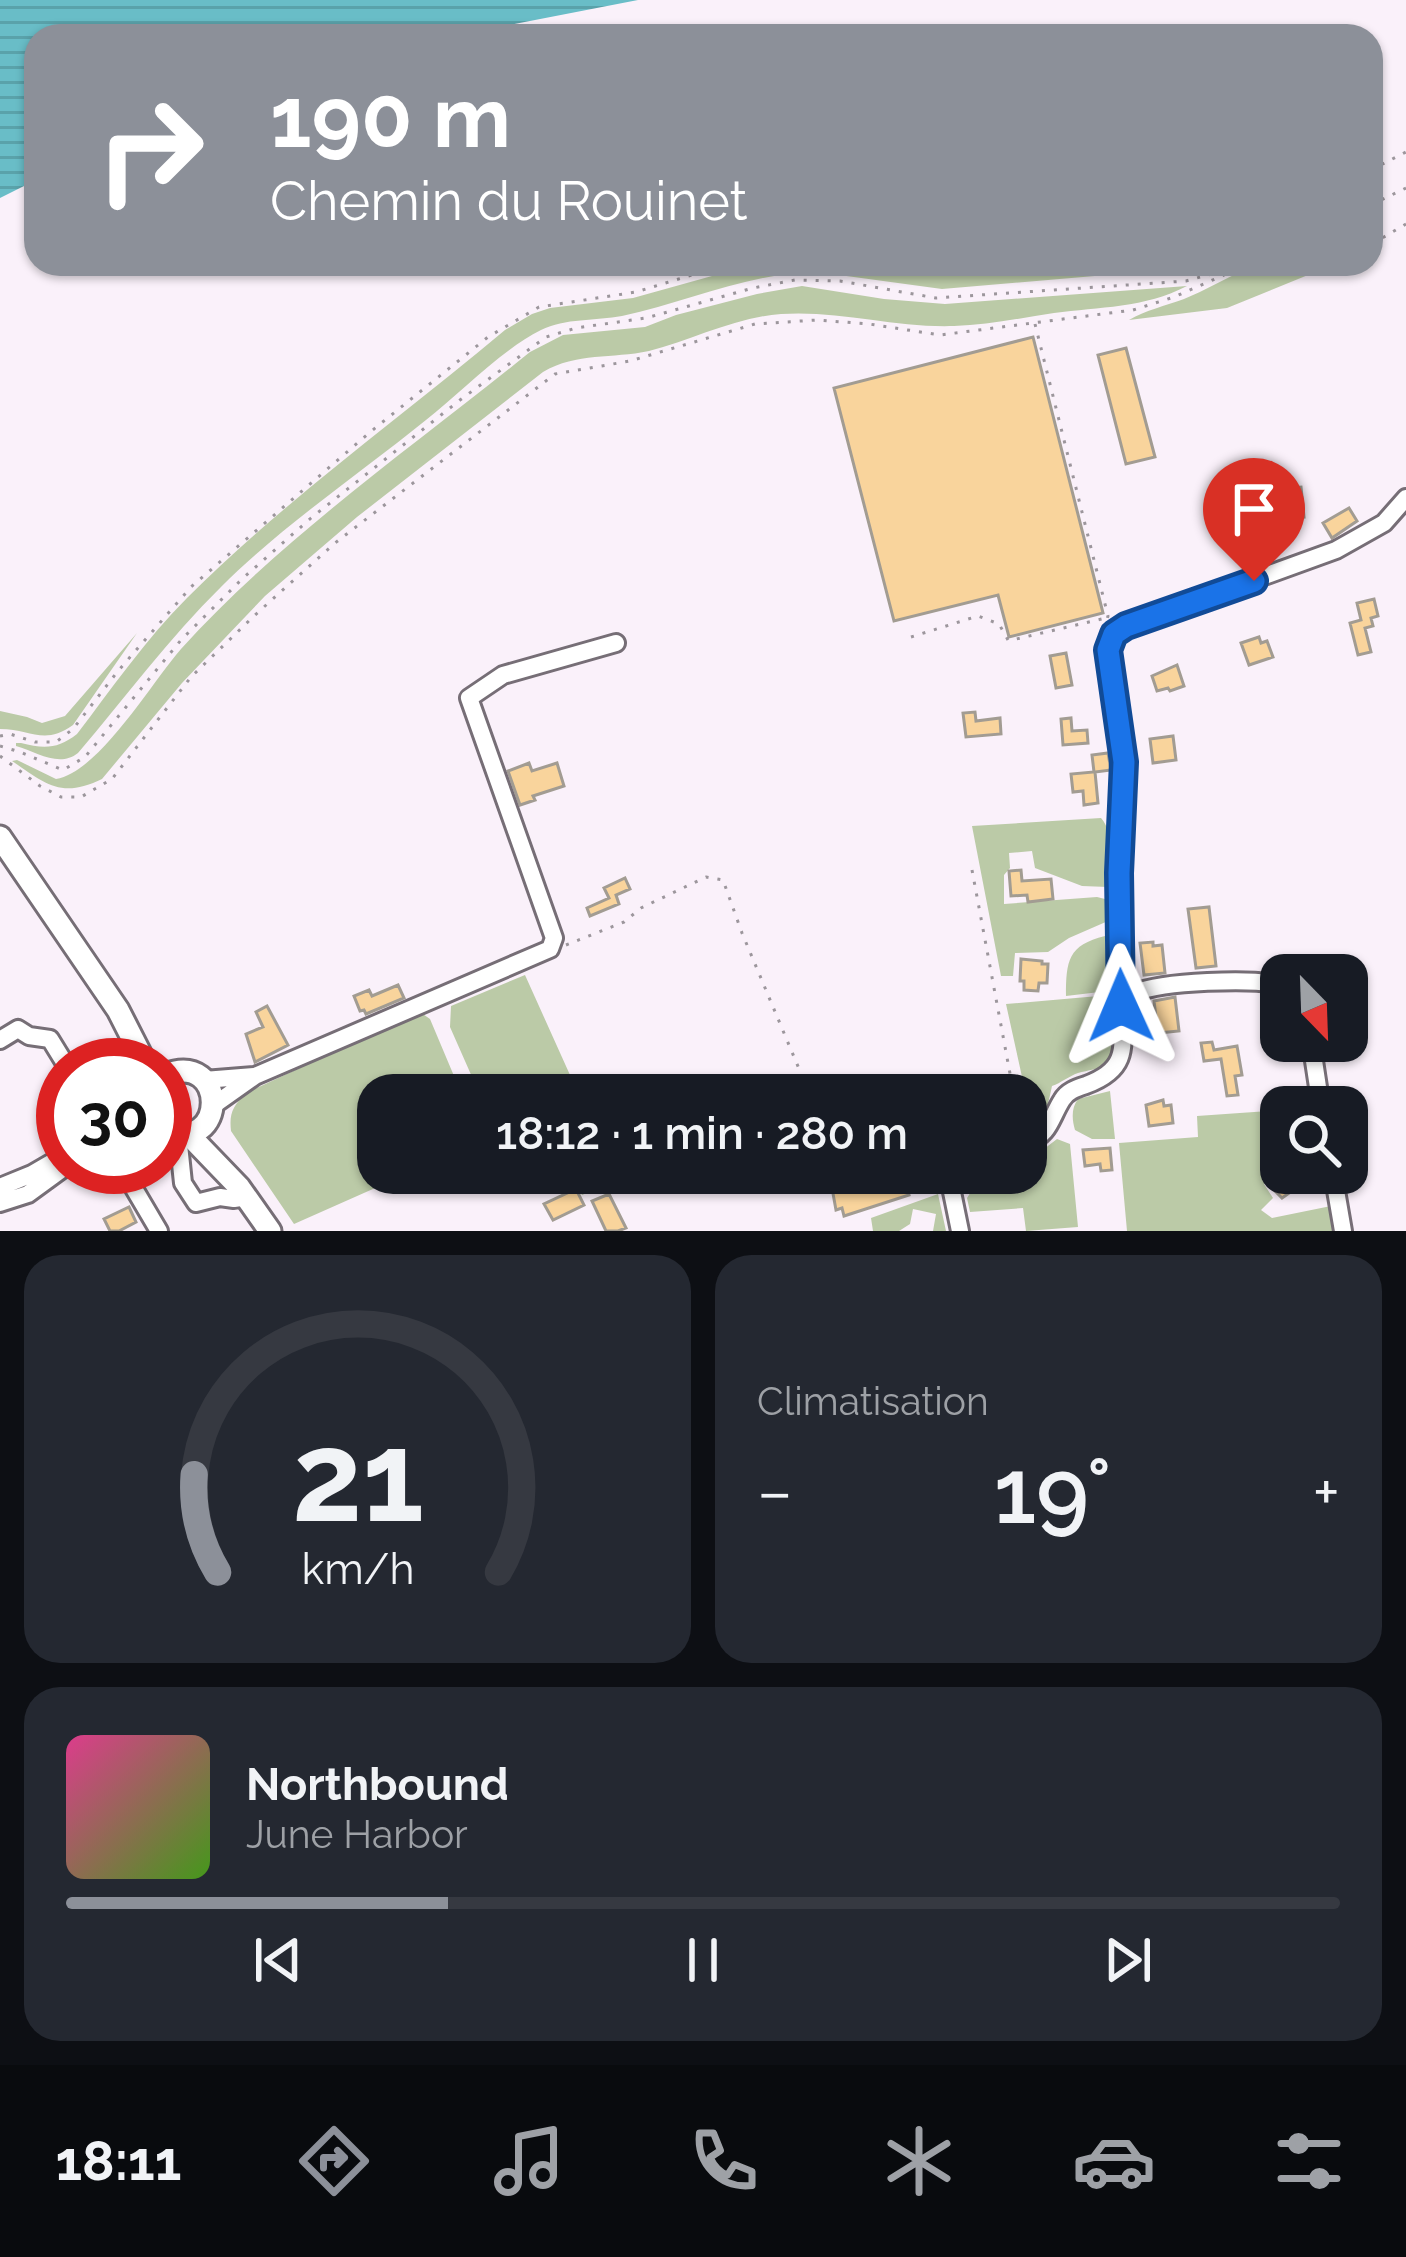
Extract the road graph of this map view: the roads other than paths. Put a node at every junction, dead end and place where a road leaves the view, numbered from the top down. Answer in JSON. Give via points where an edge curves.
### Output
{"nodes":[{"id":1,"x":1406,"y":497,"type":"edge"},
{"id":2,"x":616,"y":643,"type":"dead end"},
{"id":3,"x":0,"y":837,"type":"edge"},
{"id":4,"x":1260,"y":982,"type":"edge"},
{"id":5,"x":1121,"y":1006,"type":"junction"},
{"id":6,"x":118,"y":1010,"type":"junction"},
{"id":7,"x":43,"y":1038,"type":"edge"},
{"id":8,"x":132,"y":1038,"type":"edge"},
{"id":9,"x":141,"y":1038,"type":"edge"},
{"id":10,"x":0,"y":1040,"type":"edge"},
{"id":11,"x":192,"y":1073,"type":"edge"},
{"id":12,"x":255,"y":1076,"type":"junction"},
{"id":13,"x":204,"y":1080,"type":"junction"},
{"id":14,"x":211,"y":1113,"type":"junction"},
{"id":15,"x":1047,"y":1128,"type":"edge"},
{"id":16,"x":192,"y":1129,"type":"edge"},
{"id":17,"x":192,"y":1146,"type":"edge"},
{"id":18,"x":36,"y":1172,"type":"edge"},
{"id":19,"x":0,"y":1187,"type":"edge"},
{"id":20,"x":36,"y":1188,"type":"edge"},
{"id":21,"x":243,"y":1192,"type":"junction"},
{"id":22,"x":137,"y":1194,"type":"edge"},
{"id":23,"x":190,"y":1194,"type":"edge"},
{"id":24,"x":952,"y":1194,"type":"edge"},
{"id":25,"x":1337,"y":1194,"type":"edge"},
{"id":26,"x":0,"y":1203,"type":"edge"},
{"id":27,"x":159,"y":1231,"type":"edge"},
{"id":28,"x":270,"y":1231,"type":"edge"},
{"id":29,"x":960,"y":1231,"type":"edge"},
{"id":30,"x":1343,"y":1231,"type":"edge"}],
"edges":[{"from":1,"to":5,"type":"street","via":[[1384,523],[1336,550],[1114,634],[1108,650],[1124,762]]},
{"from":2,"to":12,"type":"street","via":[[503,675],[469,698],[554,938],[550,949]]},
{"from":3,"to":6,"type":"main road"},
{"from":4,"to":5,"type":"street","via":[[1175,986],[1131,994]]},
{"from":5,"to":15,"type":"street","via":[[1120,1060],[1102,1079],[1065,1095]]},
{"from":6,"to":8,"type":"main road"},
{"from":6,"to":9,"type":"main road"},
{"from":7,"to":10,"type":"street","via":[[18,1029]]},
{"from":11,"to":13,"type":"main road"},
{"from":12,"to":13,"type":"street"},
{"from":12,"to":14,"type":"street"},
{"from":13,"to":14,"type":"main road"},
{"from":14,"to":16,"type":"main road"},
{"from":14,"to":21,"type":"main road"},
{"from":17,"to":21,"type":"main road"},
{"from":18,"to":19,"type":"street"},
{"from":20,"to":26,"type":"street"},
{"from":21,"to":23,"type":"street","via":[[196,1203]]},
{"from":21,"to":28,"type":"main road"},
{"from":22,"to":27,"type":"street"},
{"from":24,"to":29,"type":"street"},
{"from":25,"to":30,"type":"street"}]}
